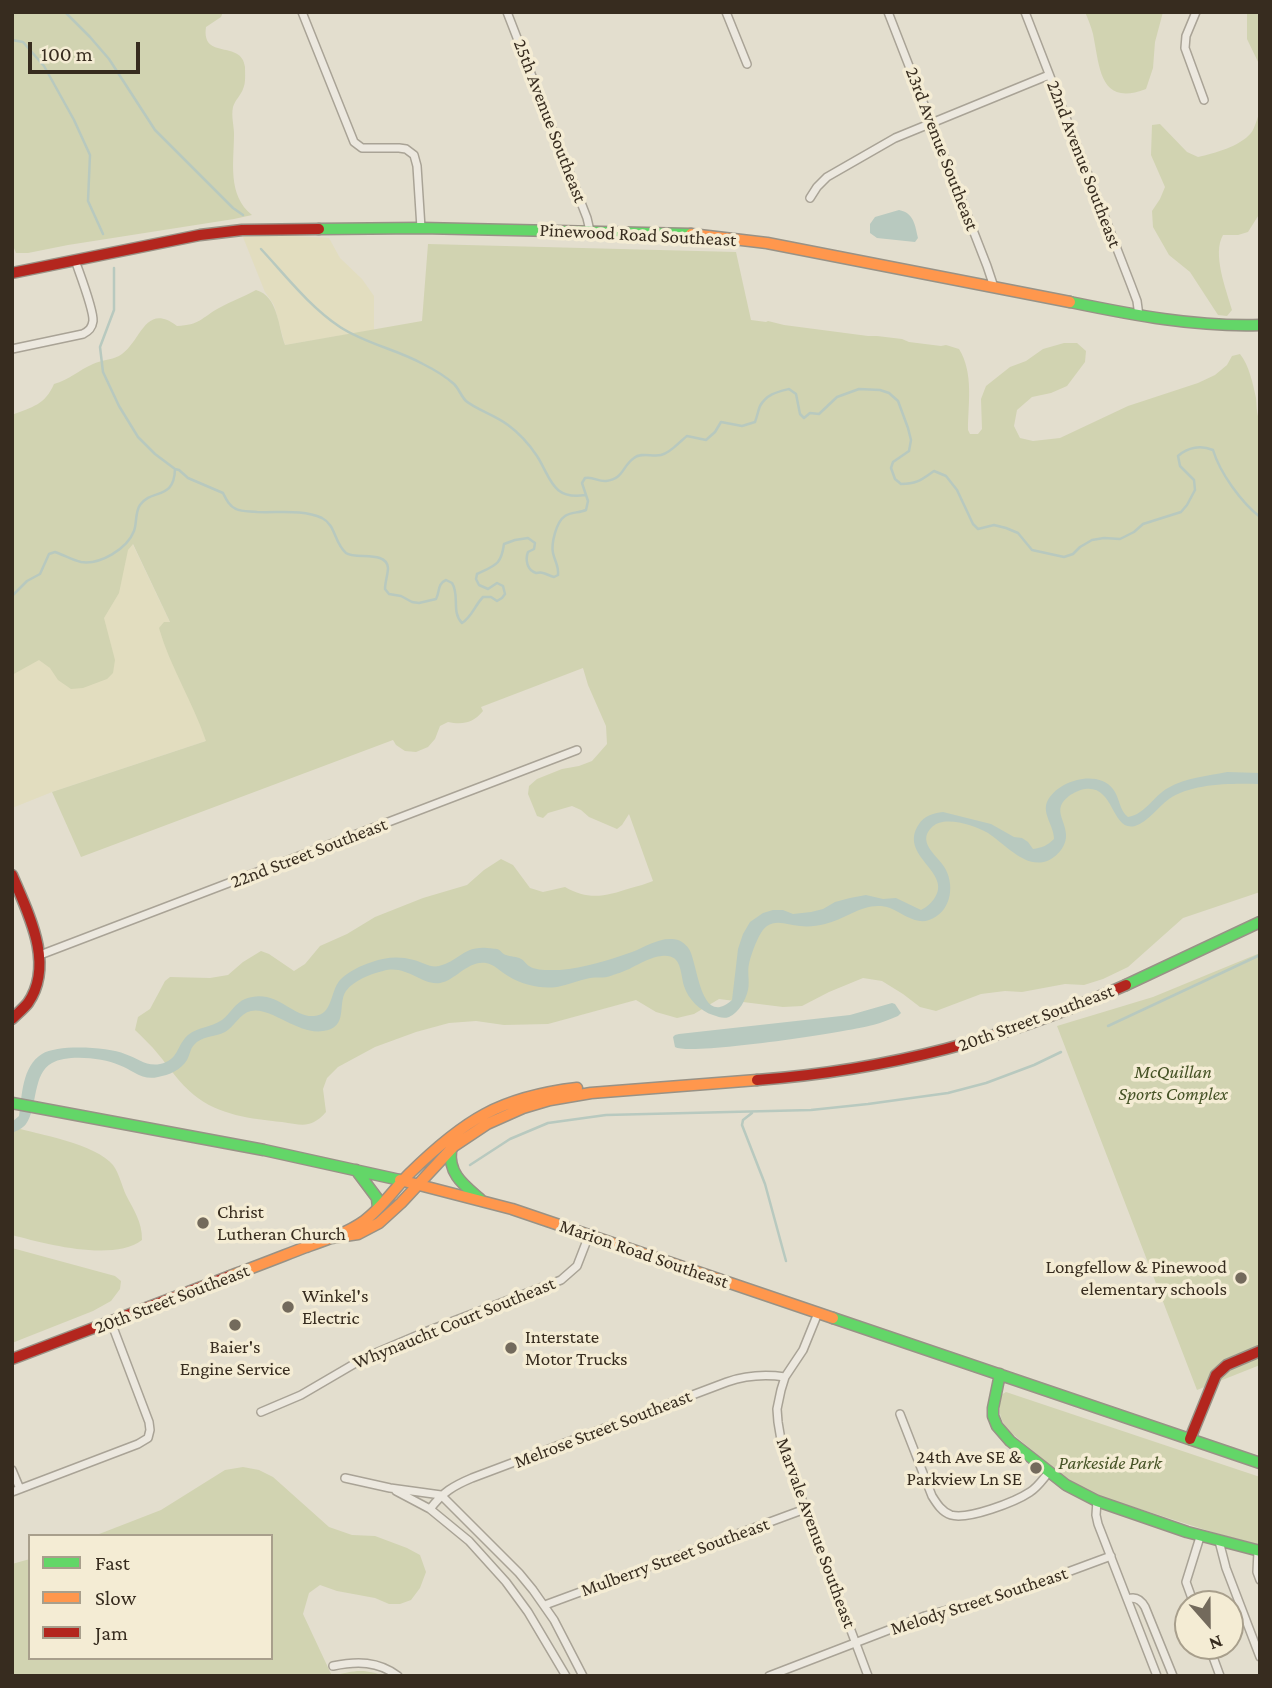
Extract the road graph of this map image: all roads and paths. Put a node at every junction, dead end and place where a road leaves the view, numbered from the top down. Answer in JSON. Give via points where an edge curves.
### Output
{"nodes":[{"id":1,"x":302,"y":12,"type":"edge"},
{"id":2,"x":508,"y":12,"type":"edge"},
{"id":3,"x":726,"y":12,"type":"edge"},
{"id":4,"x":888,"y":12,"type":"edge"},
{"id":5,"x":1024,"y":12,"type":"edge"},
{"id":6,"x":1196,"y":12,"type":"edge"},
{"id":7,"x":747,"y":64,"type":"dead end"},
{"id":8,"x":1049,"y":75,"type":"junction"},
{"id":9,"x":1204,"y":100,"type":"dead end"},
{"id":10,"x":931,"y":123,"type":"junction"},
{"id":11,"x":810,"y":198,"type":"dead end"},
{"id":12,"x":421,"y":228,"type":"junction"},
{"id":13,"x":590,"y":231,"type":"junction"},
{"id":14,"x":75,"y":260,"type":"junction"},
{"id":15,"x":12,"y":273,"type":"edge"},
{"id":16,"x":994,"y":287,"type":"junction"},
{"id":17,"x":1139,"y":316,"type":"junction"},
{"id":18,"x":1260,"y":325,"type":"edge"},
{"id":19,"x":12,"y":349,"type":"edge"},
{"id":20,"x":577,"y":750,"type":"dead end"},
{"id":21,"x":12,"y":875,"type":"edge"},
{"id":22,"x":1260,"y":922,"type":"edge"},
{"id":23,"x":40,"y":956,"type":"junction"},
{"id":24,"x":12,"y":1020,"type":"edge"},
{"id":25,"x":676,"y":1085,"type":"junction"},
{"id":26,"x":12,"y":1104,"type":"edge"},
{"id":27,"x":451,"y":1149,"type":"junction"},
{"id":28,"x":356,"y":1170,"type":"junction"},
{"id":29,"x":403,"y":1181,"type":"junction"},
{"id":30,"x":418,"y":1184,"type":"junction"},
{"id":31,"x":481,"y":1200,"type":"junction"},
{"id":32,"x":378,"y":1208,"type":"junction"},
{"id":33,"x":589,"y":1235,"type":"junction"},
{"id":34,"x":331,"y":1238,"type":"junction"},
{"id":35,"x":818,"y":1312,"type":"junction"},
{"id":36,"x":111,"y":1322,"type":"junction"},
{"id":37,"x":1260,"y":1351,"type":"edge"},
{"id":38,"x":12,"y":1359,"type":"edge"},
{"id":39,"x":1000,"y":1374,"type":"junction"},
{"id":40,"x":785,"y":1377,"type":"junction"},
{"id":41,"x":261,"y":1412,"type":"dead end"},
{"id":42,"x":900,"y":1414,"type":"dead end"},
{"id":43,"x":1190,"y":1440,"type":"junction"},
{"id":44,"x":1260,"y":1463,"type":"edge"},
{"id":45,"x":12,"y":1470,"type":"edge"},
{"id":46,"x":1049,"y":1472,"type":"junction"},
{"id":47,"x":345,"y":1478,"type":"dead end"},
{"id":48,"x":390,"y":1488,"type":"junction"},
{"id":49,"x":16,"y":1491,"type":"edge"},
{"id":50,"x":441,"y":1495,"type":"junction"},
{"id":51,"x":1097,"y":1501,"type":"junction"},
{"id":52,"x":430,"y":1508,"type":"junction"},
{"id":53,"x":805,"y":1508,"type":"junction"},
{"id":54,"x":1200,"y":1536,"type":"junction"},
{"id":55,"x":1219,"y":1541,"type":"junction"},
{"id":56,"x":1259,"y":1551,"type":"edge"},
{"id":57,"x":1111,"y":1556,"type":"junction"},
{"id":58,"x":1260,"y":1580,"type":"edge"},
{"id":59,"x":1189,"y":1590,"type":"edge"},
{"id":60,"x":1128,"y":1599,"type":"junction"},
{"id":61,"x":545,"y":1605,"type":"junction"},
{"id":62,"x":855,"y":1642,"type":"junction"},
{"id":63,"x":1260,"y":1657,"type":"edge"},
{"id":64,"x":333,"y":1666,"type":"dead end"},
{"id":65,"x":398,"y":1676,"type":"edge"},
{"id":66,"x":566,"y":1676,"type":"edge"},
{"id":67,"x":583,"y":1676,"type":"edge"},
{"id":68,"x":769,"y":1676,"type":"edge"},
{"id":69,"x":868,"y":1676,"type":"edge"},
{"id":70,"x":1157,"y":1676,"type":"edge"},
{"id":71,"x":1173,"y":1676,"type":"edge"}],
"edges":[{"from":1,"to":12,"type":"street","via":[[354,142],[368,149],[406,149],[414,155]]},
{"from":2,"to":13,"type":"street","name":"25th Avenue Southeast"},
{"from":3,"to":7,"type":"street"},
{"from":4,"to":10,"type":"street","name":"23rd Avenue Southeast"},
{"from":5,"to":8,"type":"street","name":"22nd Avenue Southeast"},
{"from":6,"to":9,"type":"street","via":[[1184,42]]},
{"from":8,"to":10,"type":"street"},
{"from":8,"to":17,"type":"street","name":"22nd Avenue Southeast"},
{"from":10,"to":11,"type":"street","via":[[827,177]]},
{"from":10,"to":16,"type":"street","name":"23rd Avenue Southeast"},
{"from":12,"to":13,"type":"street","name":"Pinewood Road Southeast"},
{"from":12,"to":14,"type":"street","name":"Pinewood Road Southeast","via":[[242,230]]},
{"from":13,"to":16,"type":"street","name":"Pinewood Road Southeast","via":[[737,238]]},
{"from":14,"to":15,"type":"street","name":"Pinewood Road Southeast"},
{"from":14,"to":19,"type":"street","via":[[91,311],[90,329]]},
{"from":16,"to":17,"type":"street","name":"Pinewood Road Southeast"},
{"from":17,"to":18,"type":"street","name":"Pinewood Road Southeast","via":[[1199,325]]},
{"from":20,"to":23,"type":"street","name":"22nd Street Southeast"},
{"from":21,"to":23,"type":"street"},
{"from":22,"to":25,"type":"street","name":"20th Street Southeast","via":[[1066,1011],[969,1044],[830,1073]]},
{"from":23,"to":24,"type":"street","via":[[35,990]]},
{"from":25,"to":27,"type":"street","name":"20th Street Southeast","via":[[544,1101],[487,1124]]},
{"from":25,"to":29,"type":"street","name":"20th Street Southeast","via":[[575,1088],[522,1097],[465,1125]]},
{"from":26,"to":28,"type":"street","name":"Marion Road Southeast"},
{"from":27,"to":30,"type":"street","name":"20th Street Southeast"},
{"from":27,"to":31,"type":"street","via":[[450,1167]]},
{"from":28,"to":29,"type":"street","name":"Marion Road Southeast"},
{"from":28,"to":32,"type":"street","via":[[377,1198]]},
{"from":29,"to":30,"type":"street","name":"Marion Road Southeast"},
{"from":29,"to":32,"type":"street","name":"20th Street Southeast"},
{"from":30,"to":31,"type":"street","name":"Marion Road Southeast"},
{"from":30,"to":34,"type":"street","name":"20th Street Southeast","via":[[374,1226]]},
{"from":31,"to":33,"type":"street","name":"Marion Road Southeast"},
{"from":32,"to":34,"type":"street","name":"20th Street Southeast","via":[[358,1225]]},
{"from":33,"to":35,"type":"street","name":"Marion Road Southeast"},
{"from":33,"to":41,"type":"street","name":"Whynaucht Court Southeast","via":[[577,1266],[561,1280],[366,1357],[301,1395]]},
{"from":34,"to":36,"type":"street","name":"20th Street Southeast"},
{"from":35,"to":39,"type":"street","name":"Marion Road Southeast"},
{"from":35,"to":40,"type":"street","name":"Marvale Avenue Southeast","via":[[803,1350]]},
{"from":36,"to":38,"type":"street","name":"20th Street Southeast"},
{"from":36,"to":49,"type":"street","via":[[149,1422],[148,1438]]},
{"from":37,"to":43,"type":"street","via":[[1227,1365],[1216,1375]]},
{"from":39,"to":43,"type":"street","name":"Marion Road Southeast"},
{"from":39,"to":46,"type":"street","via":[[994,1421],[1010,1441]]},
{"from":40,"to":50,"type":"street","name":"Melrose Street Southeast","via":[[763,1374],[736,1379],[472,1478]]},
{"from":40,"to":53,"type":"street","name":"Marvale Avenue Southeast","via":[[778,1422]]},
{"from":42,"to":46,"type":"street","via":[[932,1496],[947,1513],[972,1515],[1020,1497]]},
{"from":43,"to":44,"type":"street","name":"Marion Road Southeast"},
{"from":45,"to":49,"type":"street"},
{"from":46,"to":51,"type":"street"},
{"from":47,"to":48,"type":"street"},
{"from":48,"to":50,"type":"street"},
{"from":48,"to":52,"type":"street"},
{"from":50,"to":52,"type":"street","name":"Melrose Street Southeast"},
{"from":50,"to":61,"type":"street"},
{"from":51,"to":54,"type":"street"},
{"from":51,"to":57,"type":"street","via":[[1096,1519]]},
{"from":52,"to":66,"type":"street","via":[[506,1581]]},
{"from":53,"to":61,"type":"street","name":"Mulberry Street Southeast"},
{"from":53,"to":62,"type":"street","name":"Marvale Avenue Southeast"},
{"from":54,"to":55,"type":"street"},
{"from":54,"to":59,"type":"street","via":[[1186,1582]]},
{"from":55,"to":56,"type":"street"},
{"from":55,"to":63,"type":"street"},
{"from":56,"to":58,"type":"street"},
{"from":57,"to":60,"type":"street"},
{"from":57,"to":62,"type":"street","name":"Melody Street Southeast"},
{"from":60,"to":70,"type":"street"},
{"from":60,"to":71,"type":"street","via":[[1133,1597],[1145,1607]]},
{"from":61,"to":67,"type":"street"},
{"from":62,"to":68,"type":"street","name":"Melody Street Southeast"},
{"from":62,"to":69,"type":"street","name":"Marvale Avenue Southeast"},
{"from":64,"to":65,"type":"street","via":[[373,1663]]}]}
